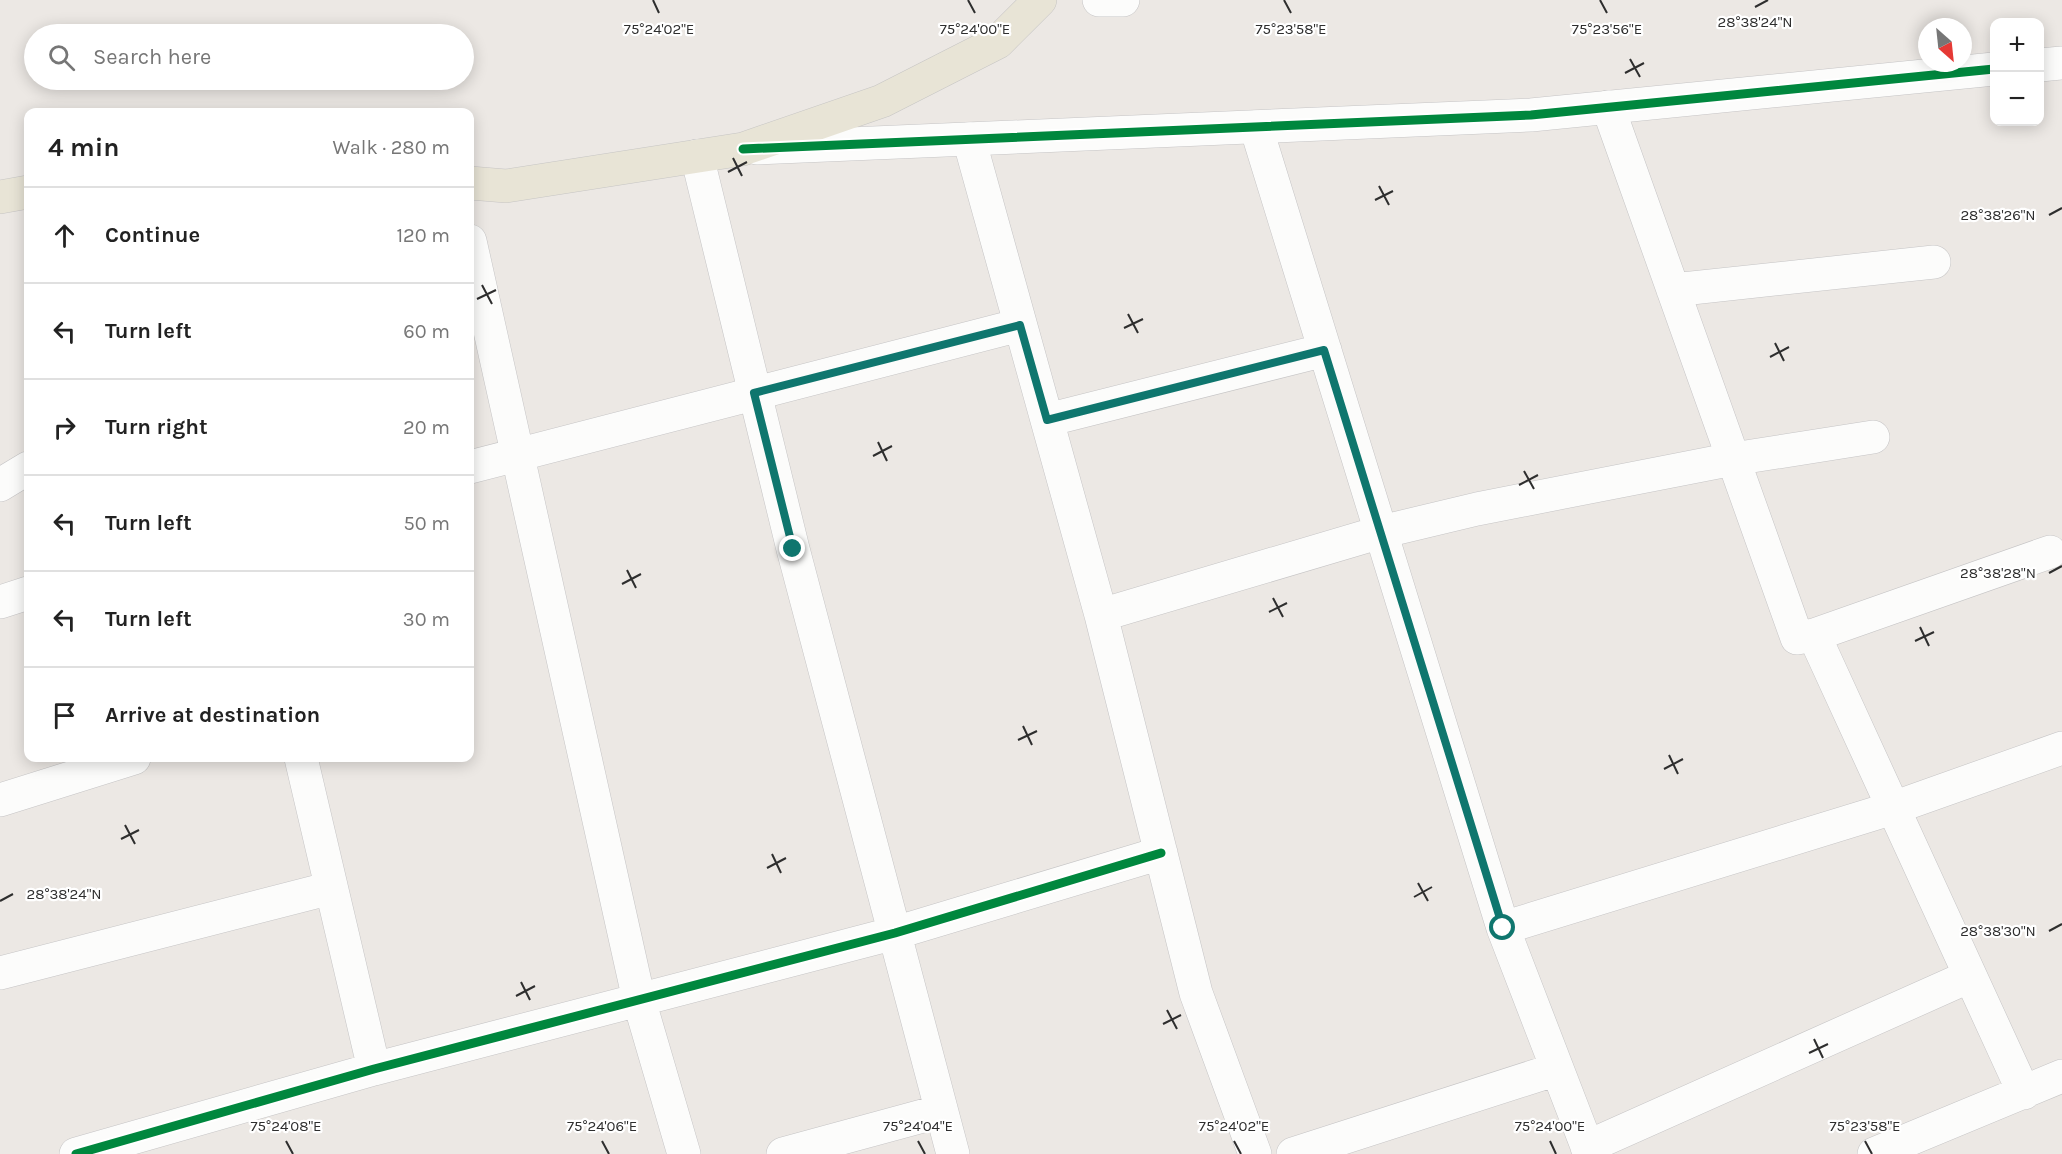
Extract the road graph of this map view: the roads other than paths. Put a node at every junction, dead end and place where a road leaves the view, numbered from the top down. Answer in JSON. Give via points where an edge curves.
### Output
{"nodes":[{"id":1,"x":1040,"y":0,"type":"edge"},
{"id":2,"x":1099,"y":0,"type":"edge"},
{"id":3,"x":1123,"y":0,"type":"edge"},
{"id":4,"x":2062,"y":63,"type":"edge"},
{"id":5,"x":2044,"y":65,"type":"edge"},
{"id":6,"x":1990,"y":69,"type":"edge"},
{"id":7,"x":1608,"y":107,"type":"junction"},
{"id":8,"x":1256,"y":127,"type":"junction"},
{"id":9,"x":969,"y":139,"type":"junction"},
{"id":10,"x":743,"y":149,"type":"junction"},
{"id":11,"x":697,"y":156,"type":"junction"},
{"id":12,"x":474,"y":183,"type":"edge"},
{"id":13,"x":24,"y":193,"type":"edge"},
{"id":14,"x":0,"y":198,"type":"edge"},
{"id":15,"x":474,"y":259,"type":"edge"},
{"id":16,"x":1934,"y":262,"type":"dead end"},
{"id":17,"x":1673,"y":290,"type":"junction"},
{"id":18,"x":1020,"y":325,"type":"junction"},
{"id":19,"x":1324,"y":350,"type":"junction"},
{"id":20,"x":754,"y":393,"type":"junction"},
{"id":21,"x":1047,"y":420,"type":"junction"},
{"id":22,"x":1873,"y":437,"type":"dead end"},
{"id":23,"x":517,"y":454,"type":"junction"},
{"id":24,"x":1733,"y":459,"type":"junction"},
{"id":25,"x":474,"y":466,"type":"edge"},
{"id":26,"x":24,"y":470,"type":"edge"},
{"id":27,"x":0,"y":485,"type":"edge"},
{"id":28,"x":1381,"y":532,"type":"junction"},
{"id":29,"x":2050,"y":552,"type":"dead end"},
{"id":30,"x":24,"y":594,"type":"edge"},
{"id":31,"x":0,"y":602,"type":"edge"},
{"id":32,"x":1101,"y":615,"type":"junction"},
{"id":33,"x":1814,"y":635,"type":"junction"},
{"id":34,"x":2062,"y":747,"type":"edge"},
{"id":35,"x":121,"y":762,"type":"edge"},
{"id":36,"x":302,"y":762,"type":"edge"},
{"id":37,"x":0,"y":800,"type":"edge"},
{"id":38,"x":1893,"y":808,"type":"junction"},
{"id":39,"x":1161,"y":853,"type":"junction"},
{"id":40,"x":331,"y":888,"type":"junction"},
{"id":41,"x":1503,"y":928,"type":"junction"},
{"id":42,"x":895,"y":933,"type":"junction"},
{"id":43,"x":0,"y":973,"type":"edge"},
{"id":44,"x":1970,"y":976,"type":"junction"},
{"id":45,"x":639,"y":1000,"type":"junction"},
{"id":46,"x":374,"y":1069,"type":"junction"},
{"id":47,"x":1557,"y":1069,"type":"junction"},
{"id":48,"x":2062,"y":1076,"type":"edge"},
{"id":49,"x":2024,"y":1093,"type":"junction"},
{"id":50,"x":941,"y":1111,"type":"junction"},
{"id":51,"x":1588,"y":1150,"type":"edge"},
{"id":52,"x":76,"y":1154,"type":"edge"},
{"id":53,"x":684,"y":1154,"type":"edge"},
{"id":54,"x":783,"y":1154,"type":"edge"},
{"id":55,"x":953,"y":1154,"type":"edge"},
{"id":56,"x":1255,"y":1154,"type":"edge"},
{"id":57,"x":1293,"y":1154,"type":"edge"},
{"id":58,"x":1874,"y":1154,"type":"edge"}],
"edges":[{"from":1,"to":10,"type":"main road","via":[[998,42],[892,96]]},
{"from":2,"to":3,"type":"street"},
{"from":4,"to":5,"type":"street"},
{"from":6,"to":7,"type":"street"},
{"from":7,"to":8,"type":"street","via":[[1531,115]]},
{"from":7,"to":17,"type":"street"},
{"from":8,"to":9,"type":"street"},
{"from":8,"to":19,"type":"street"},
{"from":9,"to":10,"type":"street"},
{"from":9,"to":18,"type":"street"},
{"from":10,"to":11,"type":"main road"},
{"from":11,"to":12,"type":"main road","via":[[506,186]]},
{"from":11,"to":20,"type":"street"},
{"from":13,"to":14,"type":"main road"},
{"from":15,"to":23,"type":"street"},
{"from":16,"to":17,"type":"street"},
{"from":17,"to":24,"type":"street"},
{"from":18,"to":20,"type":"street"},
{"from":18,"to":21,"type":"street"},
{"from":19,"to":21,"type":"street"},
{"from":19,"to":28,"type":"street"},
{"from":20,"to":23,"type":"street"},
{"from":20,"to":42,"type":"street"},
{"from":21,"to":32,"type":"street"},
{"from":22,"to":24,"type":"street"},
{"from":23,"to":25,"type":"street"},
{"from":23,"to":45,"type":"street"},
{"from":24,"to":28,"type":"street","via":[[1477,509]]},
{"from":24,"to":33,"type":"street","via":[[1797,638]]},
{"from":26,"to":27,"type":"street"},
{"from":28,"to":32,"type":"street"},
{"from":28,"to":41,"type":"street"},
{"from":29,"to":33,"type":"street"},
{"from":30,"to":31,"type":"street"},
{"from":32,"to":39,"type":"street"},
{"from":33,"to":38,"type":"street"},
{"from":34,"to":38,"type":"street"},
{"from":35,"to":37,"type":"street"},
{"from":36,"to":40,"type":"street"},
{"from":38,"to":41,"type":"street"},
{"from":38,"to":44,"type":"street"},
{"from":39,"to":42,"type":"street"},
{"from":39,"to":56,"type":"street","via":[[1196,993]]},
{"from":40,"to":43,"type":"street"},
{"from":40,"to":46,"type":"street"},
{"from":41,"to":47,"type":"street"},
{"from":42,"to":45,"type":"street"},
{"from":42,"to":50,"type":"street"},
{"from":44,"to":49,"type":"street"},
{"from":44,"to":51,"type":"street"},
{"from":45,"to":46,"type":"street"},
{"from":45,"to":53,"type":"street"},
{"from":46,"to":52,"type":"street"},
{"from":47,"to":51,"type":"street"},
{"from":47,"to":57,"type":"street"},
{"from":48,"to":49,"type":"street"},
{"from":49,"to":58,"type":"street"},
{"from":50,"to":54,"type":"street"},
{"from":50,"to":55,"type":"street"}]}
